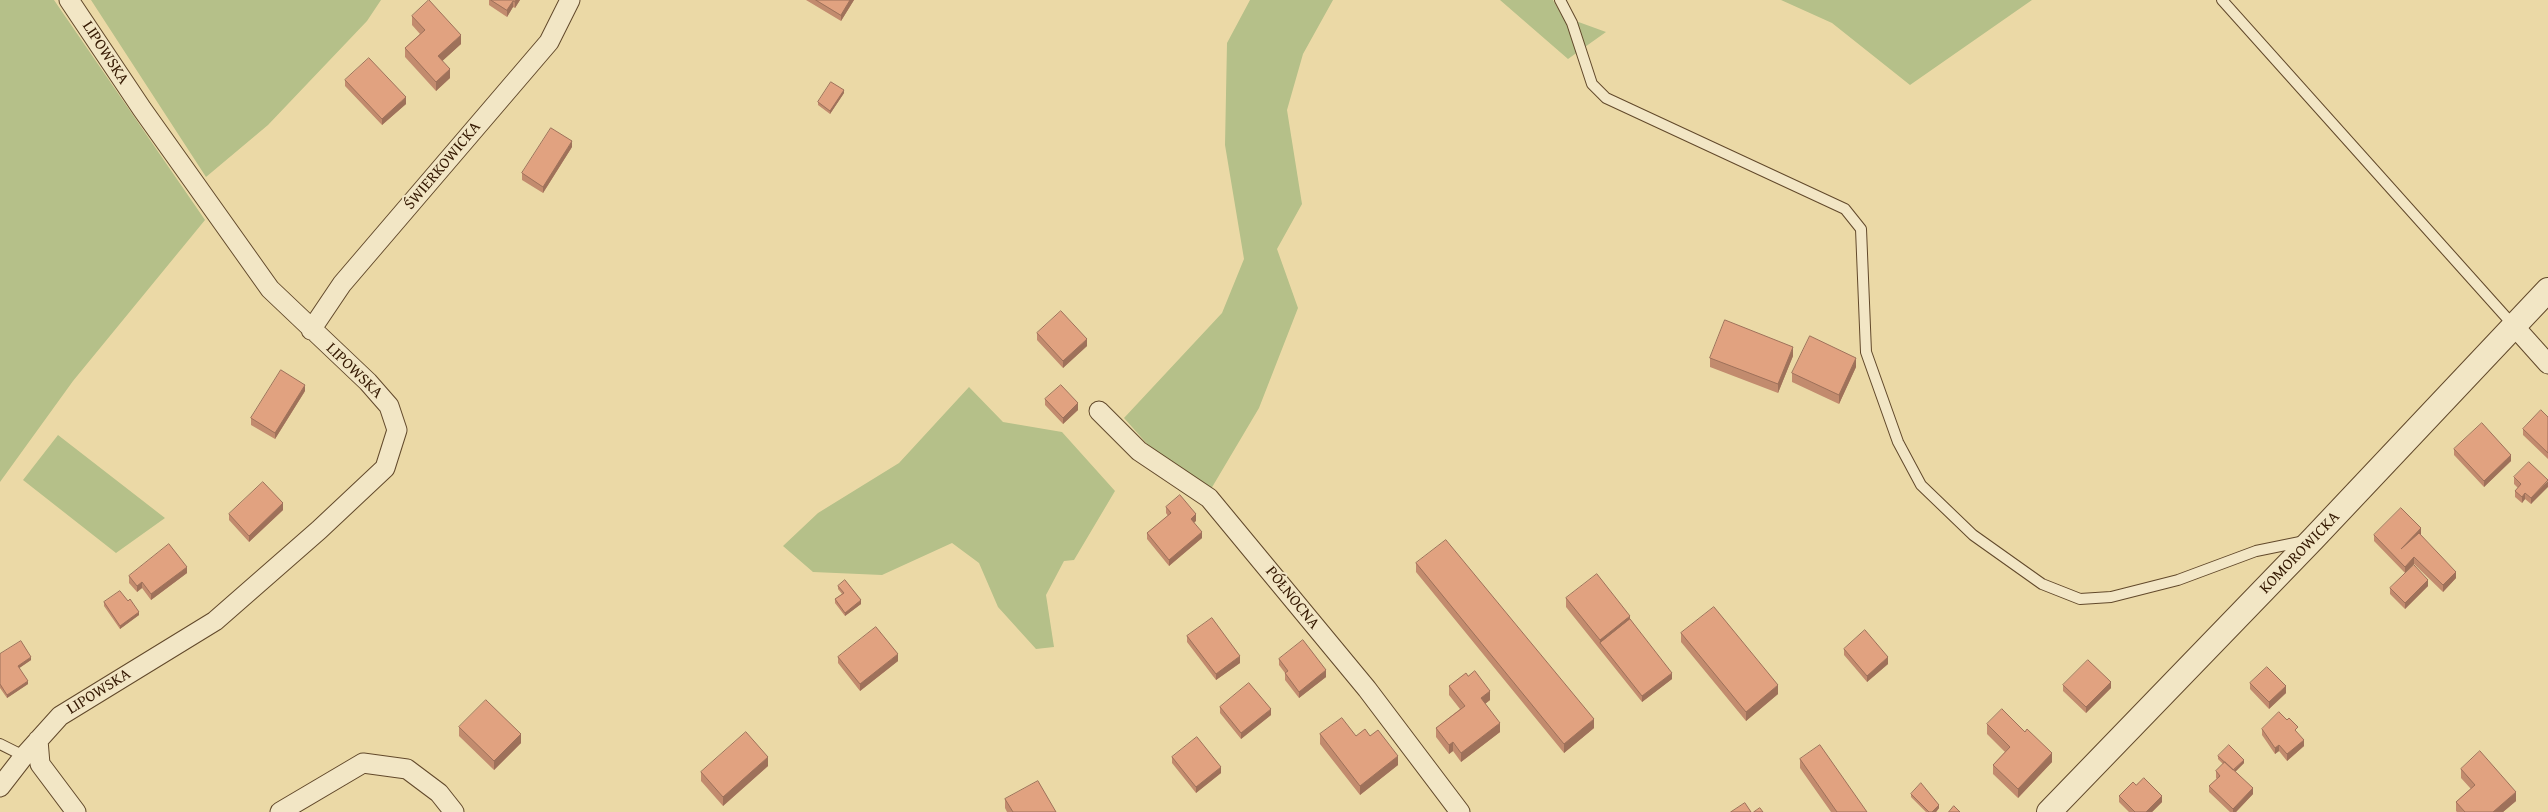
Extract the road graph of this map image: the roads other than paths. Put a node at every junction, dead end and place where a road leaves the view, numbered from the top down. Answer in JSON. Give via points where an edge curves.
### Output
{"nodes":[{"id":1,"x":69,"y":0,"type":"edge"},
{"id":2,"x":570,"y":0,"type":"edge"},
{"id":3,"x":1560,"y":0,"type":"edge"},
{"id":4,"x":2222,"y":0,"type":"edge"},
{"id":5,"x":2548,"y":290,"type":"edge"},
{"id":6,"x":2514,"y":326,"type":"junction"},
{"id":7,"x":311,"y":330,"type":"junction"},
{"id":8,"x":2548,"y":364,"type":"edge"},
{"id":9,"x":1099,"y":410,"type":"dead end"},
{"id":10,"x":2313,"y":539,"type":"junction"},
{"id":11,"x":38,"y":740,"type":"junction"},
{"id":12,"x":0,"y":744,"type":"edge"},
{"id":13,"x":24,"y":756,"type":"junction"},
{"id":14,"x":0,"y":787,"type":"edge"},
{"id":15,"x":76,"y":812,"type":"edge"},
{"id":16,"x":280,"y":812,"type":"edge"},
{"id":17,"x":454,"y":812,"type":"edge"},
{"id":18,"x":1460,"y":812,"type":"edge"},
{"id":19,"x":2049,"y":812,"type":"edge"}],
"edges":[{"from":1,"to":7,"type":"street","name":"LIPOWSKA","via":[[142,110],[270,290]]},
{"from":2,"to":7,"type":"street","name":"ŚWIERKOWICKA","via":[[549,42],[342,284]]},
{"from":3,"to":10,"type":"lane","via":[[1572,23],[1592,84],[1606,98],[1845,210],[1855,219],[1861,229],[1866,352],[1898,442],[1921,485],[1973,535],[2042,584],[2080,598],[2111,596],[2178,580],[2256,551]]},
{"from":4,"to":6,"type":"lane"},
{"from":5,"to":6,"type":"street","name":"KOMOROWICKA"},
{"from":6,"to":8,"type":"street"},
{"from":6,"to":10,"type":"street","name":"KOMOROWICKA"},
{"from":7,"to":11,"type":"street","name":"LIPOWSKA","via":[[368,382],[389,406],[397,430],[385,468],[215,621],[60,716]]},
{"from":9,"to":18,"type":"street","name":"PÓŁNOCNA","via":[[1139,451],[1209,498],[1366,689]]},
{"from":10,"to":19,"type":"street","name":"KOMOROWICKA"},
{"from":11,"to":13,"type":"street"},
{"from":11,"to":15,"type":"street","via":[[40,764]]},
{"from":12,"to":13,"type":"lane"},
{"from":13,"to":14,"type":"street"},
{"from":16,"to":17,"type":"street","via":[[363,763],[407,769],[439,793]]}]}
